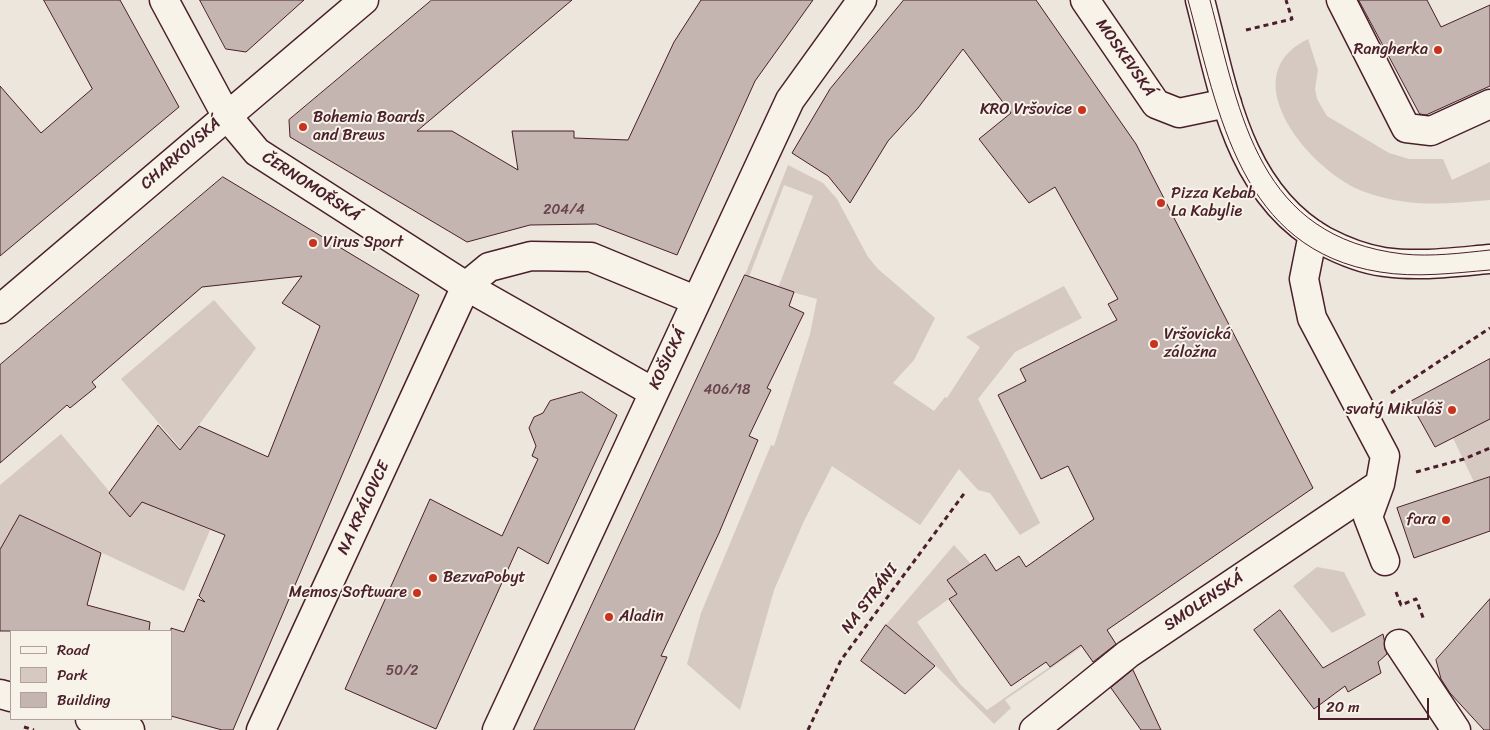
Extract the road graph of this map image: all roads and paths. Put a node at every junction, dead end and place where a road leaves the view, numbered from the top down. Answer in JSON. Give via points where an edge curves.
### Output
{"nodes":[{"id":1,"x":164,"y":0,"type":"edge"},
{"id":2,"x":364,"y":0,"type":"edge"},
{"id":3,"x":862,"y":0,"type":"edge"},
{"id":4,"x":1085,"y":0,"type":"edge"},
{"id":5,"x":1200,"y":0,"type":"edge"},
{"id":6,"x":1286,"y":0,"type":"edge"},
{"id":7,"x":1341,"y":0,"type":"edge"},
{"id":8,"x":1246,"y":30,"type":"dead end"},
{"id":9,"x":1227,"y":103,"type":"junction"},
{"id":10,"x":1490,"y":104,"type":"edge"},
{"id":11,"x":226,"y":115,"type":"junction"},
{"id":12,"x":1313,"y":234,"type":"junction"},
{"id":13,"x":1490,"y":259,"type":"edge"},
{"id":14,"x":466,"y":286,"type":"junction"},
{"id":15,"x":695,"y":300,"type":"junction"},
{"id":16,"x":0,"y":309,"type":"edge"},
{"id":17,"x":1490,"y":328,"type":"edge"},
{"id":18,"x":653,"y":392,"type":"junction"},
{"id":19,"x":1391,"y":393,"type":"dead end"},
{"id":20,"x":1490,"y":448,"type":"edge"},
{"id":21,"x":1380,"y":484,"type":"junction"},
{"id":22,"x":966,"y":491,"type":"dead end"},
{"id":23,"x":1385,"y":561,"type":"joint"},
{"id":24,"x":1426,"y":627,"type":"dead end"},
{"id":25,"x":1400,"y":644,"type":"dead end"},
{"id":26,"x":94,"y":720,"type":"edge"},
{"id":27,"x":130,"y":730,"type":"edge"},
{"id":28,"x":261,"y":730,"type":"edge"},
{"id":29,"x":497,"y":730,"type":"edge"},
{"id":30,"x":808,"y":730,"type":"edge"},
{"id":31,"x":1034,"y":730,"type":"edge"},
{"id":32,"x":1456,"y":730,"type":"edge"}],
"edges":[{"from":1,"to":11,"type":"street","name":"ČERNOMOŘSKÁ"},
{"from":2,"to":11,"type":"street","name":"CHARKOVSKÁ"},
{"from":3,"to":15,"type":"street","name":"KOŠICKÁ","via":[[790,100]]},
{"from":4,"to":9,"type":"street","name":"MOSKEVSKÁ","via":[[1156,104],[1179,113]]},
{"from":5,"to":9,"type":"street"},
{"from":6,"to":8,"type":"path","via":[[1292,19]]},
{"from":7,"to":10,"type":"street","via":[[1406,128],[1431,131]]},
{"from":9,"to":12,"type":"street","via":[[1248,159],[1270,195],[1291,218]]},
{"from":11,"to":14,"type":"street","name":"ČERNOMOŘSKÁ","via":[[257,152]]},
{"from":11,"to":16,"type":"street","name":"CHARKOVSKÁ"},
{"from":12,"to":13,"type":"street","via":[[1339,249],[1385,262],[1430,264]]},
{"from":12,"to":21,"type":"street","via":[[1304,279],[1312,318],[1385,456]]},
{"from":14,"to":15,"type":"street","via":[[489,267],[530,256],[591,257]]},
{"from":14,"to":18,"type":"street","name":"ČERNOMOŘSKÁ"},
{"from":14,"to":28,"type":"street","name":"NA KRÁLOVCE"},
{"from":15,"to":18,"type":"street","name":"KOŠICKÁ"},
{"from":17,"to":19,"type":"path"},
{"from":18,"to":29,"type":"street","name":"KOŠICKÁ"},
{"from":20,"to":21,"type":"path"},
{"from":21,"to":23,"type":"street","via":[[1368,517]]},
{"from":21,"to":31,"type":"street","name":"SMOLENSKÁ","via":[[1128,654]]},
{"from":22,"to":30,"type":"path","name":"NA STRÁNI","via":[[841,660]]},
{"from":23,"to":24,"type":"path","via":[[1401,605],[1416,599]]},
{"from":25,"to":32,"type":"street"},
{"from":26,"to":27,"type":"street"}]}
